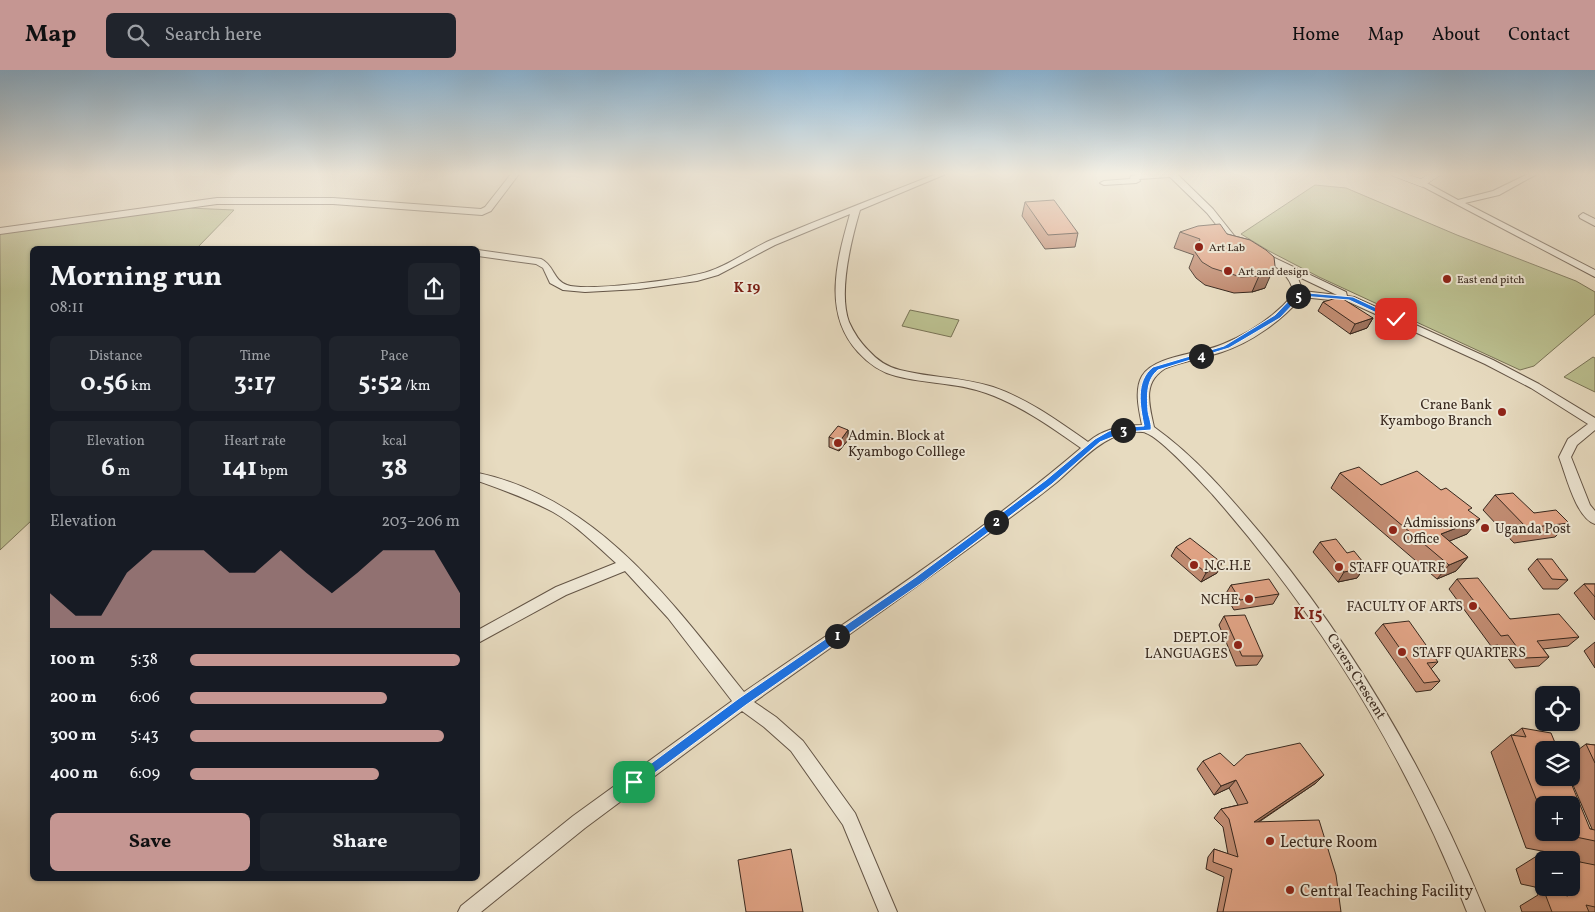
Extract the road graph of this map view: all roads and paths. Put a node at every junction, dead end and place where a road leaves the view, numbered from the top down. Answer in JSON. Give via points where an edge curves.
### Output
{"nodes":[{"id":1,"x":127,"y":213,"type":"edge"},
{"id":2,"x":846,"y":213,"type":"edge"},
{"id":3,"x":855,"y":213,"type":"edge"},
{"id":4,"x":1211,"y":213,"type":"edge"},
{"id":5,"x":1480,"y":213,"type":"edge"},
{"id":6,"x":1595,"y":214,"type":"edge"},
{"id":7,"x":1595,"y":223,"type":"edge"},
{"id":8,"x":0,"y":231,"type":"edge"},
{"id":9,"x":480,"y":253,"type":"edge"},
{"id":10,"x":1282,"y":265,"type":"junction"},
{"id":11,"x":1595,"y":274,"type":"edge"},
{"id":12,"x":1299,"y":294,"type":"junction"},
{"id":13,"x":1350,"y":299,"type":"junction"},
{"id":14,"x":1595,"y":424,"type":"edge"},
{"id":15,"x":1149,"y":428,"type":"junction"},
{"id":16,"x":1089,"y":448,"type":"junction"},
{"id":17,"x":480,"y":478,"type":"edge"},
{"id":18,"x":1595,"y":519,"type":"edge"},
{"id":19,"x":626,"y":564,"type":"junction"},
{"id":20,"x":480,"y":636,"type":"edge"},
{"id":21,"x":742,"y":702,"type":"junction"},
{"id":22,"x":467,"y":912,"type":"edge"},
{"id":23,"x":888,"y":912,"type":"edge"},
{"id":24,"x":1476,"y":912,"type":"edge"}],
"edges":[{"from":1,"to":8,"type":"street"},
{"from":2,"to":9,"type":"street","via":[[772,244],[715,273],[674,282],[595,289],[566,288],[553,281],[547,264]]},
{"from":3,"to":16,"type":"street","via":[[840,296],[843,321],[858,347],[890,370],[973,384],[1008,396]]},
{"from":4,"to":10,"type":"street","via":[[1233,240]]},
{"from":5,"to":11,"type":"street"},
{"from":6,"to":7,"type":"street","via":[[1583,216]]},
{"from":10,"to":12,"type":"street","via":[[1294,276]]},
{"from":10,"to":13,"type":"street"},
{"from":12,"to":13,"type":"street"},
{"from":12,"to":15,"type":"street","via":[[1278,316],[1226,347],[1168,364],[1149,374],[1145,381],[1144,411]]},
{"from":13,"to":14,"type":"street","via":[[1489,362],[1535,386]]},
{"from":14,"to":18,"type":"street","via":[[1573,440],[1565,457],[1584,507]]},
{"from":15,"to":16,"type":"street","via":[[1112,433]]},
{"from":15,"to":24,"type":"street","name":"Cavers Crescent","via":[[1177,451],[1226,501],[1326,627],[1383,717]]},
{"from":16,"to":21,"type":"street","via":[[1049,482],[919,579]]},
{"from":17,"to":19,"type":"street","via":[[558,509],[584,526]]},
{"from":19,"to":20,"type":"street","via":[[561,590]]},
{"from":19,"to":21,"type":"street","via":[[673,614]]},
{"from":21,"to":22,"type":"street","via":[[580,822]]},
{"from":21,"to":23,"type":"street","via":[[797,746],[849,819]]}]}
